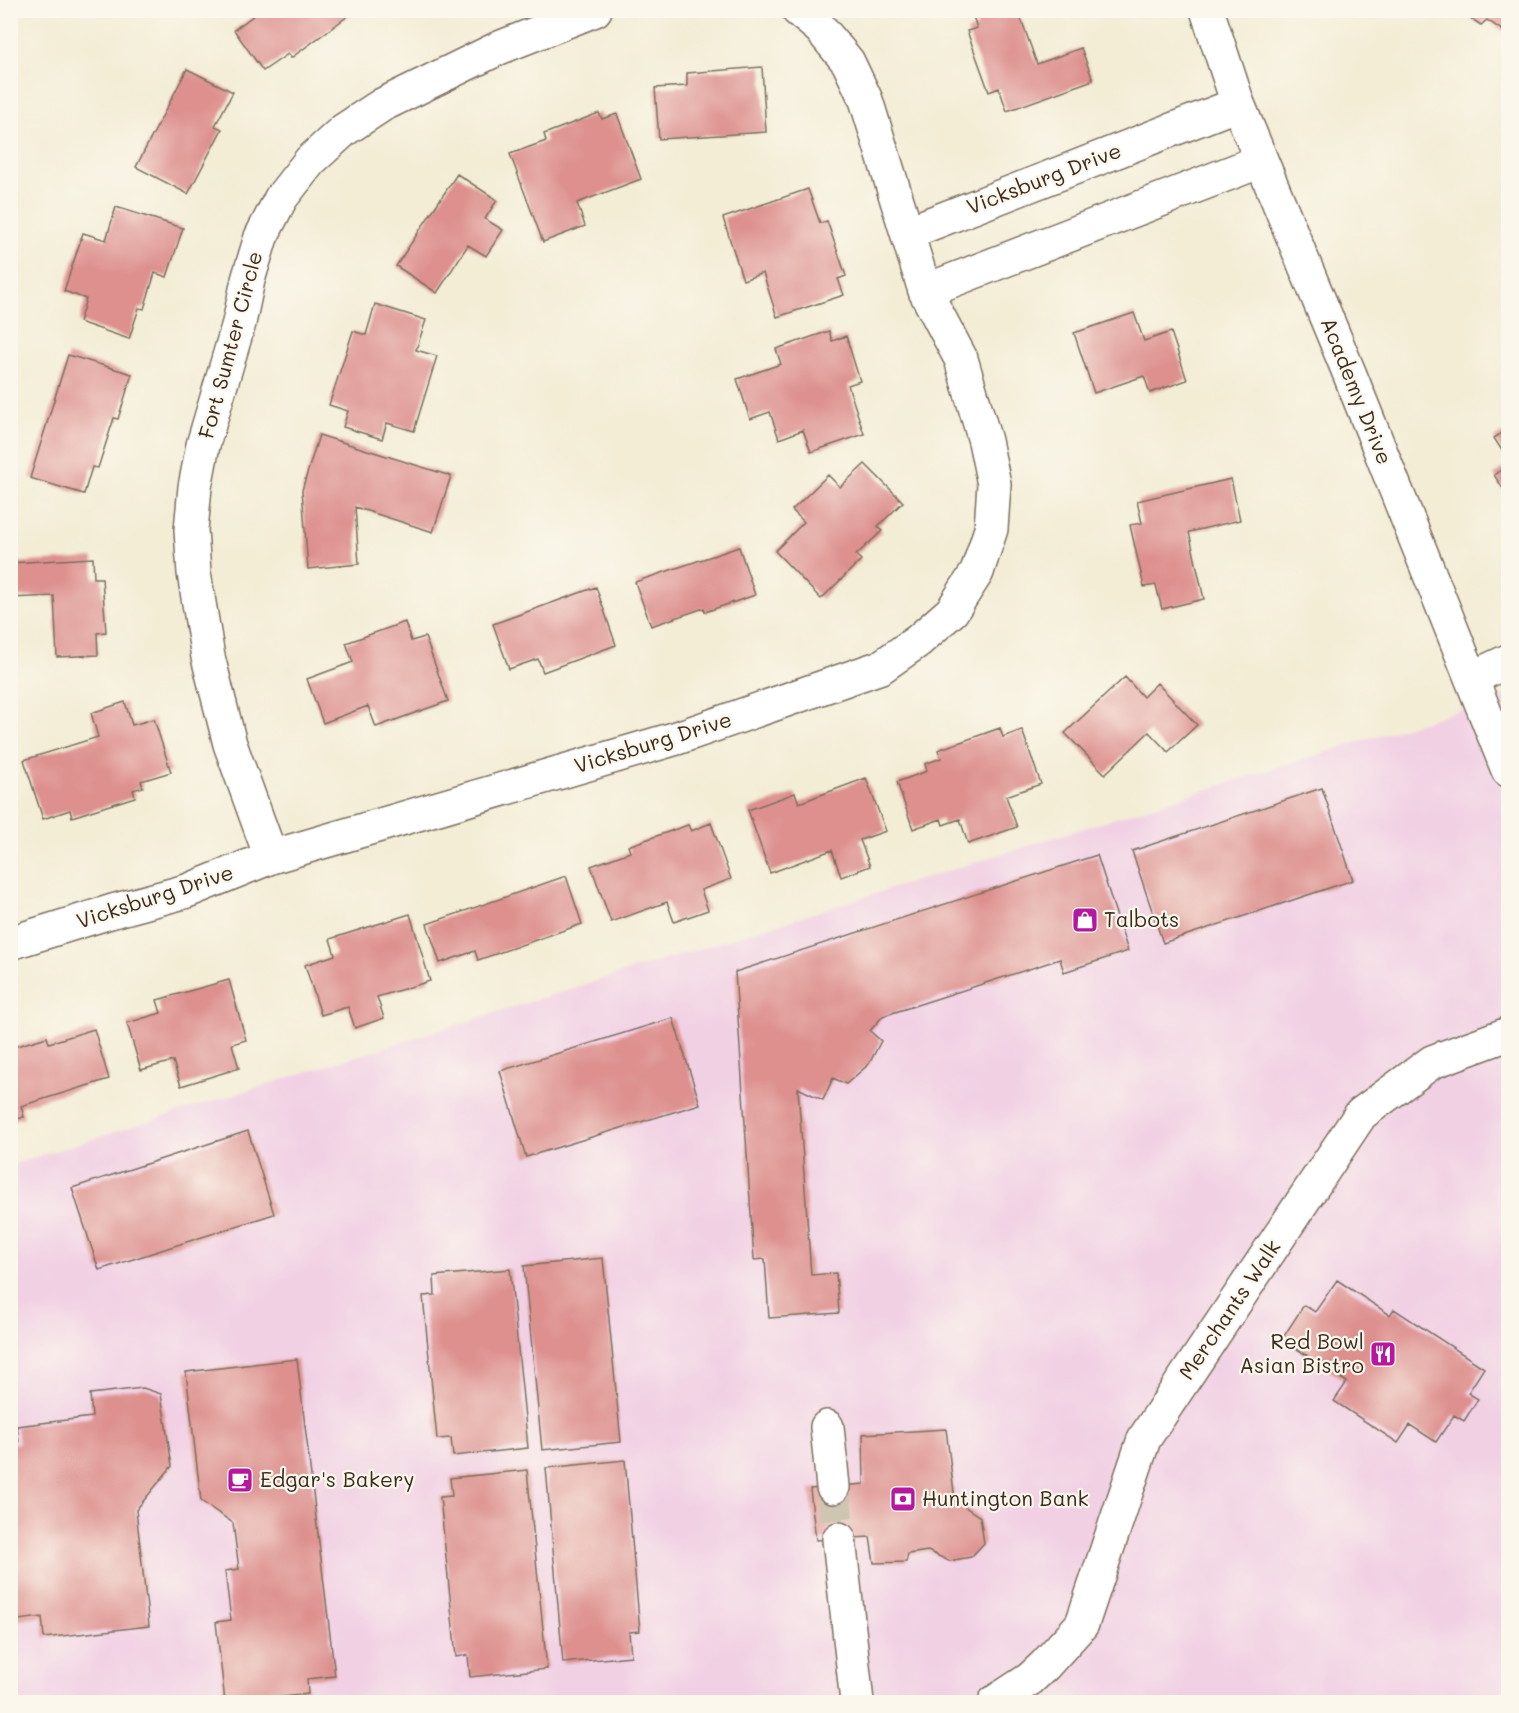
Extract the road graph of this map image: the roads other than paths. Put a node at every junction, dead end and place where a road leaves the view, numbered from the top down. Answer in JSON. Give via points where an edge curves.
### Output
{"nodes":[{"id":1,"x":595,"y":10,"type":"edge"},
{"id":2,"x":798,"y":10,"type":"edge"},
{"id":3,"x":1207,"y":10,"type":"edge"},
{"id":4,"x":1238,"y":104,"type":"junction"},
{"id":5,"x":1261,"y":161,"type":"junction"},
{"id":6,"x":907,"y":233,"type":"junction"},
{"id":7,"x":926,"y":291,"type":"junction"},
{"id":8,"x":1509,"y":661,"type":"edge"},
{"id":9,"x":1472,"y":678,"type":"junction"},
{"id":10,"x":1509,"y":770,"type":"edge"},
{"id":11,"x":271,"y":857,"type":"junction"},
{"id":12,"x":10,"y":943,"type":"edge"},
{"id":13,"x":1509,"y":1034,"type":"edge"},
{"id":14,"x":827,"y":1426,"type":"dead end"},
{"id":15,"x":834,"y":1487,"type":"tunnel mouth"},
{"id":16,"x":839,"y":1539,"type":"tunnel mouth"},
{"id":17,"x":857,"y":1702,"type":"edge"},
{"id":18,"x":995,"y":1702,"type":"edge"}],
"edges":[{"from":1,"to":11,"type":"street","name":"Fort Sumter Circle","via":[[499,48],[382,105],[344,130],[310,161],[281,198],[261,237],[203,445],[191,530],[208,657],[230,744]]},
{"from":2,"to":6,"type":"street","via":[[820,28],[848,62],[866,100]]},
{"from":3,"to":4,"type":"street","name":"Academy Drive"},
{"from":4,"to":5,"type":"street","name":"Academy Drive"},
{"from":4,"to":6,"type":"street","name":"Vicksburg Drive"},
{"from":5,"to":7,"type":"street"},
{"from":5,"to":9,"type":"street","name":"Academy Drive"},
{"from":6,"to":7,"type":"street","name":"Vicksburg Drive"},
{"from":7,"to":11,"type":"street","name":"Vicksburg Drive","via":[[961,359],[994,484],[991,529],[977,572],[952,611],[918,641],[881,667],[676,738]]},
{"from":8,"to":9,"type":"street"},
{"from":9,"to":10,"type":"street","name":"Academy Drive"},
{"from":11,"to":12,"type":"street","name":"Vicksburg Drive","via":[[187,891]]},
{"from":13,"to":18,"type":"street","name":"Merchants Walk","via":[[1432,1062],[1361,1114],[1144,1439],[1082,1624],[1030,1679]]},
{"from":14,"to":15,"type":"street"},
{"from":16,"to":17,"type":"street"}]}
